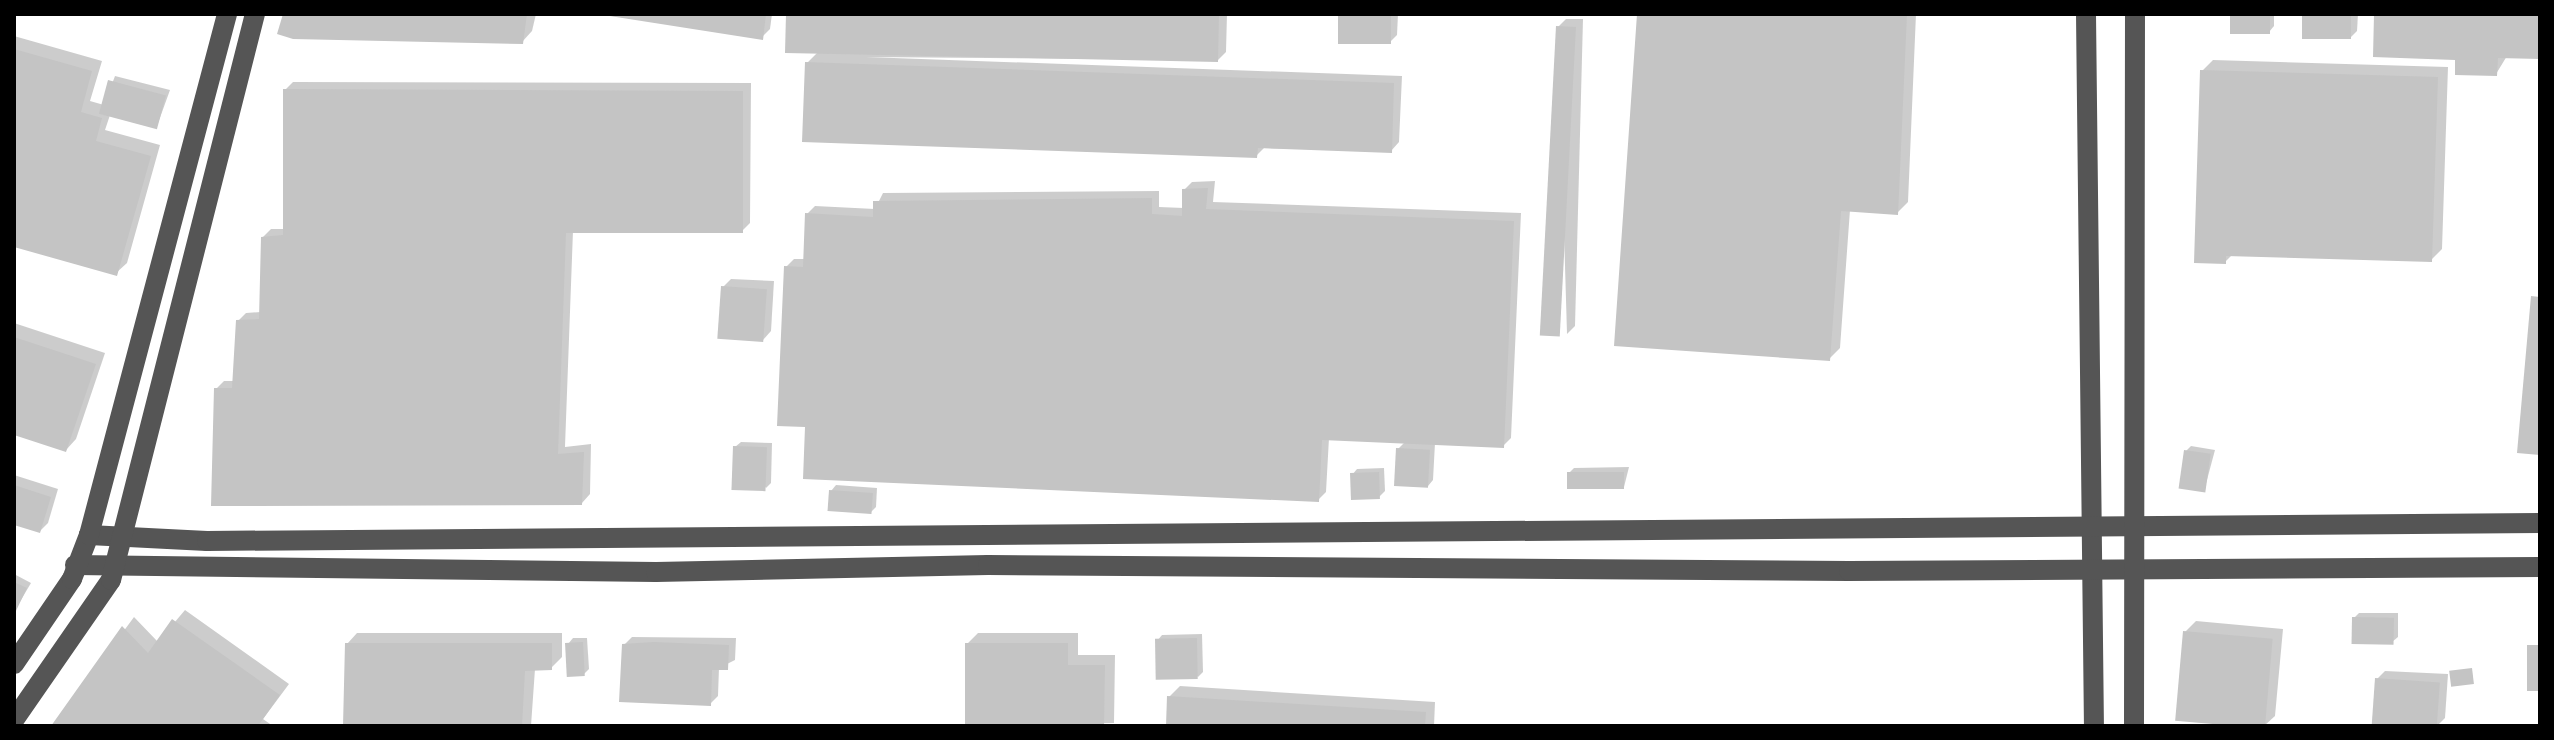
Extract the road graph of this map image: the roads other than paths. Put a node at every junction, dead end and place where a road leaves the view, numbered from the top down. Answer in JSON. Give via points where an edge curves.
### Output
{"nodes":[{"id":1,"x":227,"y":14,"type":"edge"},
{"id":2,"x":255,"y":14,"type":"edge"},
{"id":3,"x":2086,"y":14,"type":"edge"},
{"id":4,"x":2135,"y":14,"type":"edge"},
{"id":5,"x":2088,"y":523,"type":"junction"},
{"id":6,"x":2134,"y":523,"type":"junction"},
{"id":7,"x":2540,"y":523,"type":"edge"},
{"id":8,"x":121,"y":534,"type":"junction"},
{"id":9,"x":89,"y":535,"type":"junction"},
{"id":10,"x":115,"y":563,"type":"junction"},
{"id":11,"x":75,"y":565,"type":"junction"},
{"id":12,"x":2540,"y":567,"type":"edge"},
{"id":13,"x":2134,"y":569,"type":"junction"},
{"id":14,"x":2094,"y":570,"type":"junction"},
{"id":15,"x":14,"y":664,"type":"edge"},
{"id":16,"x":14,"y":720,"type":"edge"},
{"id":17,"x":2094,"y":726,"type":"edge"},
{"id":18,"x":2134,"y":726,"type":"edge"}],
"edges":[{"from":1,"to":9,"type":"street"},
{"from":2,"to":8,"type":"street"},
{"from":3,"to":5,"type":"street"},
{"from":4,"to":6,"type":"street"},
{"from":5,"to":6,"type":"street"},
{"from":5,"to":8,"type":"street","via":[[207,541]]},
{"from":5,"to":14,"type":"street"},
{"from":6,"to":7,"type":"street"},
{"from":6,"to":13,"type":"street"},
{"from":8,"to":9,"type":"street"},
{"from":8,"to":10,"type":"street"},
{"from":9,"to":11,"type":"street"},
{"from":10,"to":11,"type":"street"},
{"from":10,"to":14,"type":"street","via":[[656,572],[988,565]]},
{"from":10,"to":16,"type":"street","via":[[111,580]]},
{"from":11,"to":15,"type":"street","via":[[72,579]]},
{"from":12,"to":13,"type":"street"},
{"from":13,"to":14,"type":"street"},
{"from":13,"to":18,"type":"street"},
{"from":14,"to":17,"type":"street"}]}
